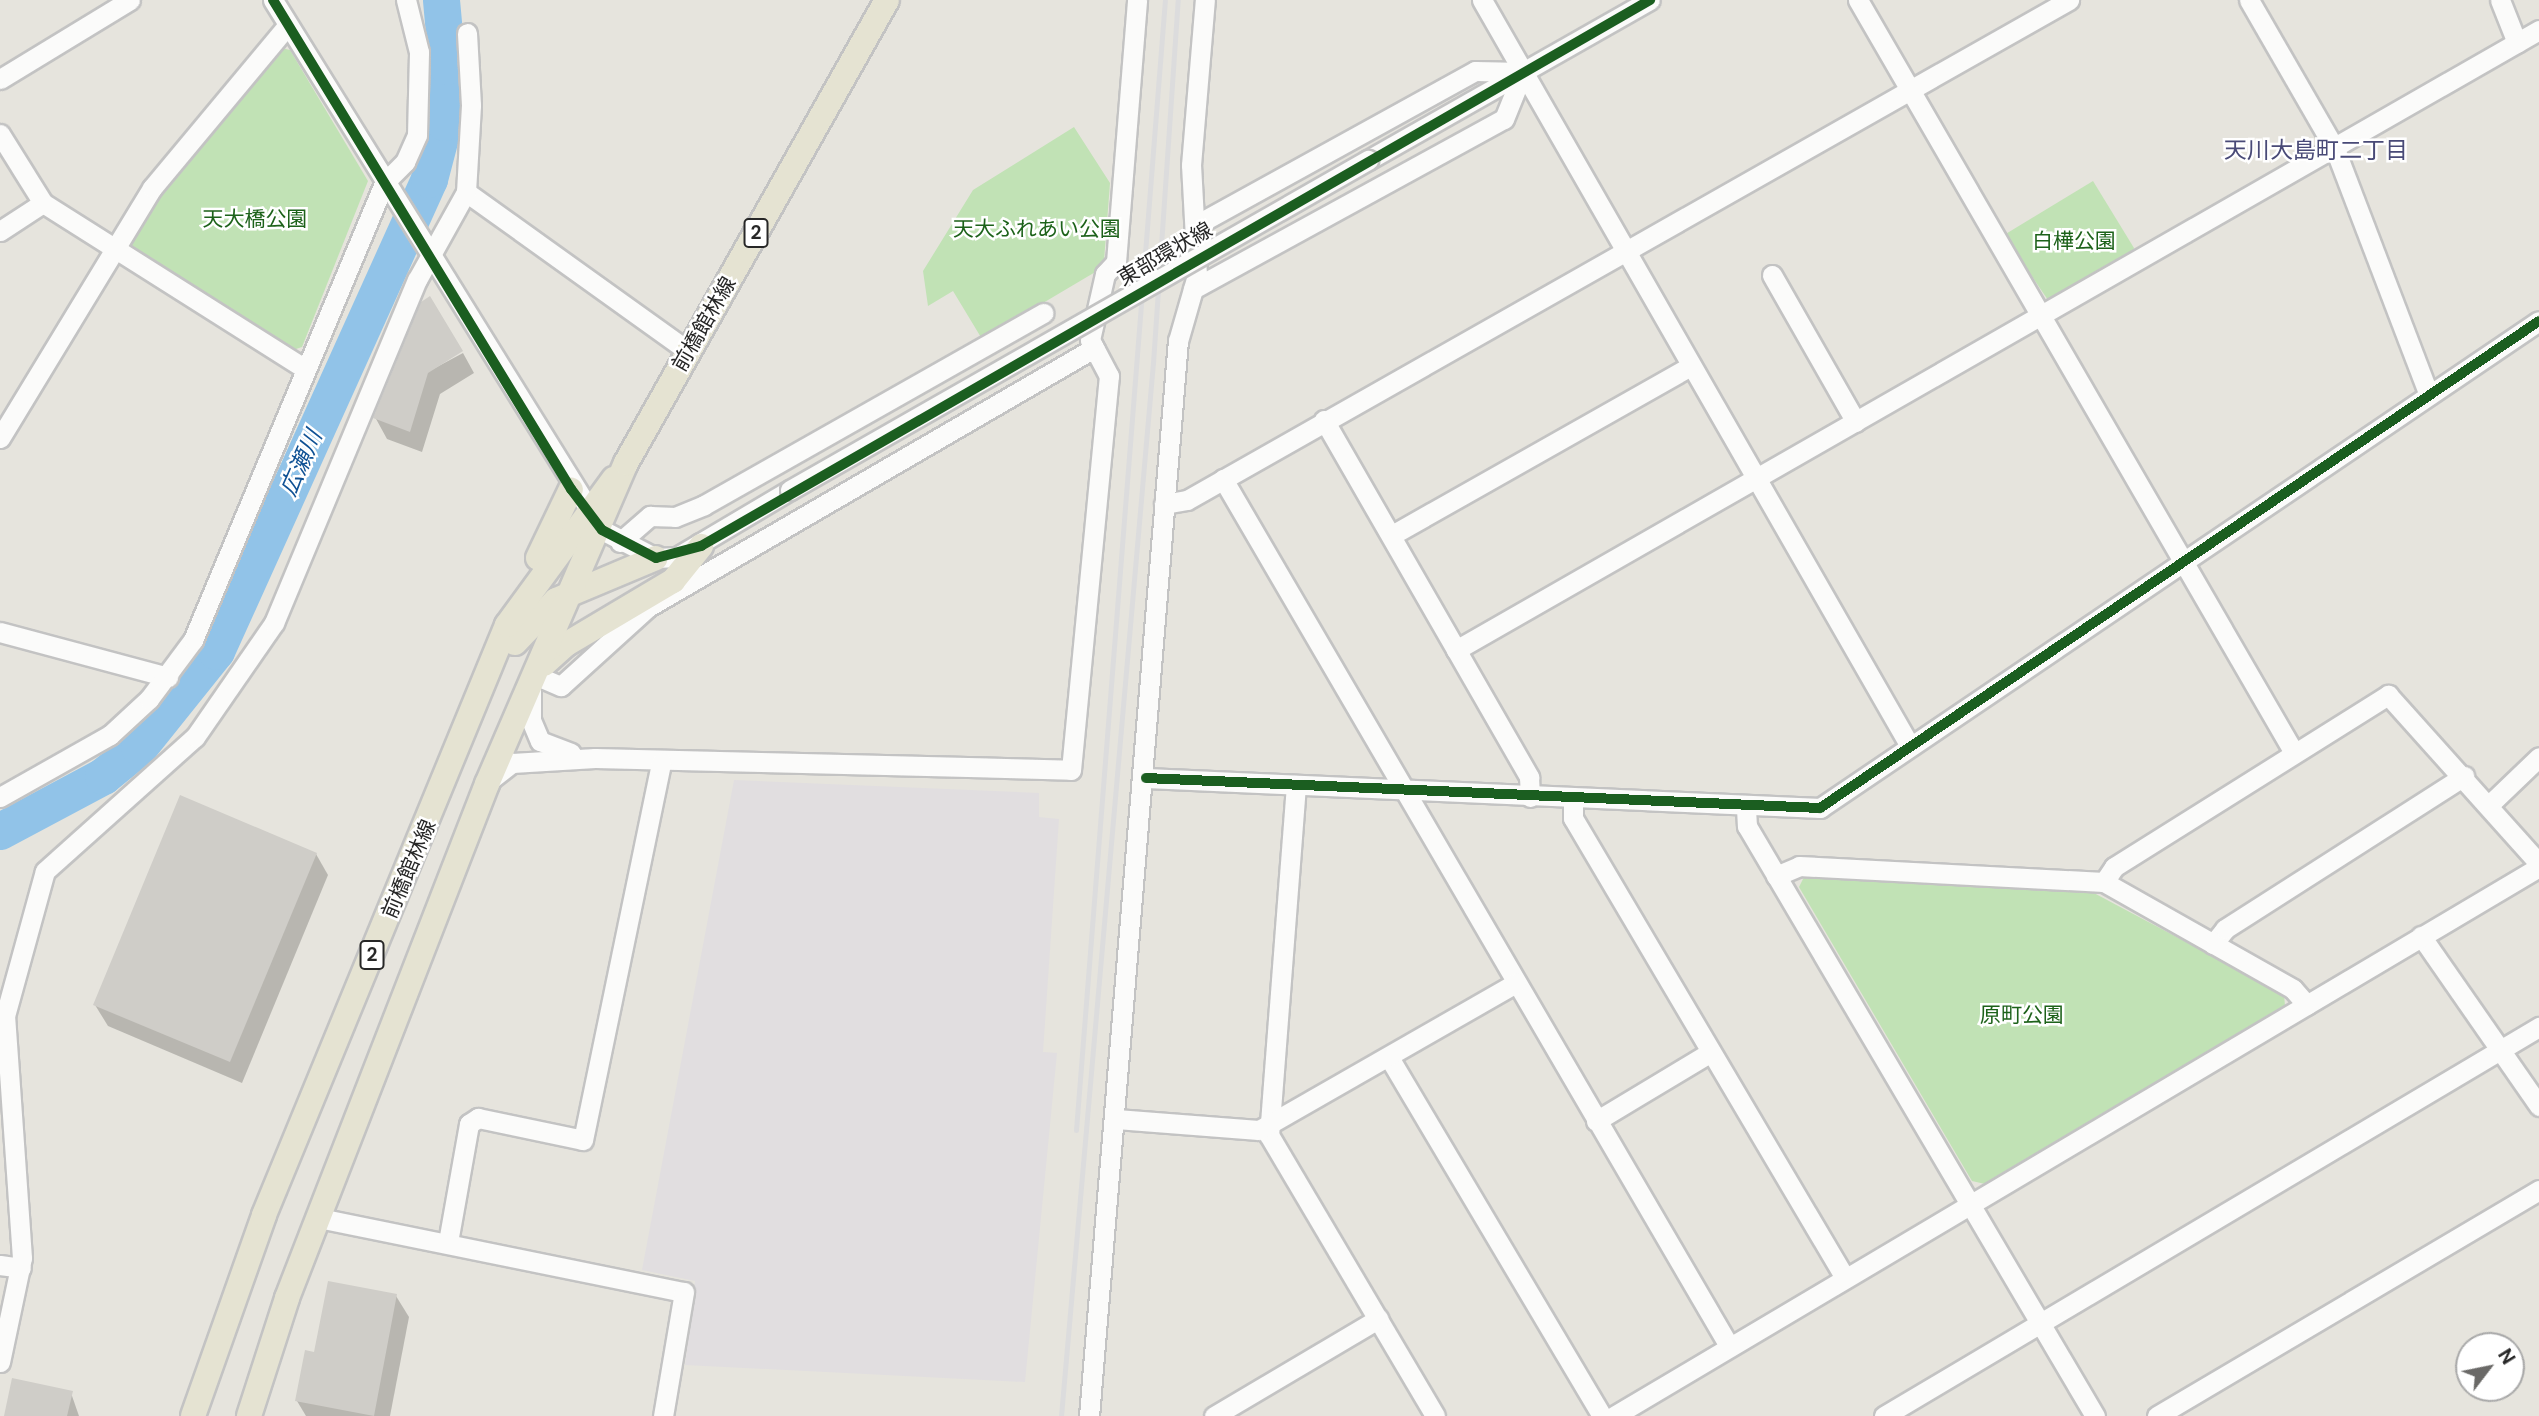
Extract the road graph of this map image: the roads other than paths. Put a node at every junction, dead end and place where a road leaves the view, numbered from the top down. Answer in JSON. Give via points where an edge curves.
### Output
{"nodes":[{"id":1,"x":273,"y":0,"type":"edge"},
{"id":2,"x":406,"y":0,"type":"edge"},
{"id":3,"x":887,"y":0,"type":"edge"},
{"id":4,"x":1137,"y":0,"type":"edge"},
{"id":5,"x":1206,"y":0,"type":"edge"},
{"id":6,"x":1482,"y":0,"type":"edge"},
{"id":7,"x":1650,"y":0,"type":"edge"},
{"id":8,"x":1858,"y":0,"type":"edge"},
{"id":9,"x":2069,"y":0,"type":"edge"},
{"id":10,"x":2249,"y":0,"type":"edge"},
{"id":11,"x":2500,"y":0,"type":"edge"},
{"id":12,"x":117,"y":3,"type":"edge"},
{"id":13,"x":288,"y":24,"type":"junction"},
{"id":14,"x":2539,"y":30,"type":"edge"},
{"id":15,"x":467,"y":33,"type":"dead end"},
{"id":16,"x":2517,"y":43,"type":"junction"},
{"id":17,"x":1523,"y":72,"type":"junction"},
{"id":18,"x":0,"y":79,"type":"edge"},
{"id":19,"x":1909,"y":91,"type":"junction"},
{"id":20,"x":0,"y":134,"type":"edge"},
{"id":21,"x":2335,"y":149,"type":"junction"},
{"id":22,"x":384,"y":183,"type":"junction"},
{"id":23,"x":466,"y":192,"type":"junction"},
{"id":24,"x":43,"y":203,"type":"junction"},
{"id":25,"x":1196,"y":225,"type":"junction"},
{"id":26,"x":0,"y":231,"type":"edge"},
{"id":27,"x":113,"y":249,"type":"junction"},
{"id":28,"x":1626,"y":251,"type":"junction"},
{"id":29,"x":427,"y":254,"type":"junction"},
{"id":30,"x":1772,"y":275,"type":"dead end"},
{"id":31,"x":1193,"y":289,"type":"junction"},
{"id":32,"x":1043,"y":313,"type":"dead end"},
{"id":33,"x":2042,"y":319,"type":"junction"},
{"id":34,"x":2539,"y":321,"type":"edge"},
{"id":35,"x":1094,"y":348,"type":"junction"},
{"id":36,"x":688,"y":351,"type":"junction"},
{"id":37,"x":1691,"y":366,"type":"junction"},
{"id":38,"x":306,"y":369,"type":"junction"},
{"id":39,"x":2429,"y":395,"type":"junction"},
{"id":40,"x":1324,"y":420,"type":"junction"},
{"id":41,"x":1856,"y":422,"type":"junction"},
{"id":42,"x":0,"y":438,"type":"edge"},
{"id":43,"x":1223,"y":479,"type":"junction"},
{"id":44,"x":1755,"y":479,"type":"junction"},
{"id":45,"x":571,"y":489,"type":"junction"},
{"id":46,"x":1164,"y":503,"type":"junction"},
{"id":47,"x":603,"y":528,"type":"junction"},
{"id":48,"x":1392,"y":535,"type":"junction"},
{"id":49,"x":701,"y":546,"type":"junction"},
{"id":50,"x":656,"y":558,"type":"junction"},
{"id":51,"x":2184,"y":561,"type":"junction"},
{"id":52,"x":573,"y":592,"type":"junction"},
{"id":53,"x":507,"y":625,"type":"junction"},
{"id":54,"x":0,"y":632,"type":"edge"},
{"id":55,"x":1456,"y":650,"type":"junction"},
{"id":56,"x":168,"y":677,"type":"junction"},
{"id":57,"x":536,"y":678,"type":"junction"},
{"id":58,"x":1910,"y":746,"type":"junction"},
{"id":59,"x":2293,"y":751,"type":"junction"},
{"id":60,"x":2539,"y":757,"type":"edge"},
{"id":61,"x":595,"y":758,"type":"junction"},
{"id":62,"x":661,"y":762,"type":"junction"},
{"id":63,"x":453,"y":765,"type":"junction"},
{"id":64,"x":2464,"y":776,"type":"junction"},
{"id":65,"x":1146,"y":778,"type":"junction"},
{"id":66,"x":487,"y":784,"type":"junction"},
{"id":67,"x":1296,"y":785,"type":"junction"},
{"id":68,"x":1402,"y":792,"type":"junction"},
{"id":69,"x":0,"y":797,"type":"edge"},
{"id":70,"x":1530,"y":797,"type":"junction"},
{"id":71,"x":1573,"y":800,"type":"junction"},
{"id":72,"x":2489,"y":806,"type":"junction"},
{"id":73,"x":1746,"y":808,"type":"junction"},
{"id":74,"x":2539,"y":865,"type":"edge"},
{"id":75,"x":1776,"y":876,"type":"junction"},
{"id":76,"x":2104,"y":883,"type":"junction"},
{"id":77,"x":2421,"y":936,"type":"junction"},
{"id":78,"x":2213,"y":944,"type":"junction"},
{"id":79,"x":1516,"y":983,"type":"junction"},
{"id":80,"x":2307,"y":1004,"type":"junction"},
{"id":81,"x":2539,"y":1027,"type":"edge"},
{"id":82,"x":2500,"y":1051,"type":"junction"},
{"id":83,"x":1711,"y":1052,"type":"junction"},
{"id":84,"x":1390,"y":1059,"type":"junction"},
{"id":85,"x":4,"y":1092,"type":"edge"},
{"id":86,"x":2539,"y":1106,"type":"edge"},
{"id":87,"x":1116,"y":1119,"type":"junction"},
{"id":88,"x":1596,"y":1121,"type":"junction"},
{"id":89,"x":1268,"y":1127,"type":"junction"},
{"id":90,"x":2539,"y":1190,"type":"edge"},
{"id":91,"x":1970,"y":1205,"type":"junction"},
{"id":92,"x":319,"y":1218,"type":"junction"},
{"id":93,"x":448,"y":1242,"type":"junction"},
{"id":94,"x":0,"y":1265,"type":"edge"},
{"id":95,"x":22,"y":1268,"type":"junction"},
{"id":96,"x":1845,"y":1278,"type":"junction"},
{"id":97,"x":1377,"y":1319,"type":"junction"},
{"id":98,"x":2041,"y":1323,"type":"junction"},
{"id":99,"x":1729,"y":1346,"type":"junction"},
{"id":100,"x":0,"y":1362,"type":"edge"},
{"id":101,"x":193,"y":1416,"type":"edge"},
{"id":102,"x":249,"y":1416,"type":"edge"},
{"id":103,"x":663,"y":1416,"type":"edge"},
{"id":104,"x":1089,"y":1416,"type":"edge"},
{"id":105,"x":1214,"y":1416,"type":"edge"},
{"id":106,"x":1435,"y":1416,"type":"edge"},
{"id":107,"x":1602,"y":1416,"type":"edge"},
{"id":108,"x":1614,"y":1416,"type":"edge"},
{"id":109,"x":1884,"y":1416,"type":"edge"},
{"id":110,"x":2095,"y":1416,"type":"edge"},
{"id":111,"x":2157,"y":1416,"type":"edge"}],
"edges":[{"from":1,"to":13,"type":"street"},
{"from":2,"to":22,"type":"street","via":[[419,52],[419,121],[405,162]]},
{"from":3,"to":36,"type":"main road","name":"前橋館林線","number":"2"},
{"from":4,"to":35,"type":"street","via":[[1116,257],[1105,275],[1090,340]]},
{"from":5,"to":25,"type":"street","via":[[1191,164]]},
{"from":6,"to":17,"type":"street"},
{"from":7,"to":17,"type":"street","name":"東部環状線"},
{"from":8,"to":19,"type":"street"},
{"from":9,"to":19,"type":"street"},
{"from":10,"to":21,"type":"street"},
{"from":11,"to":16,"type":"street"},
{"from":12,"to":18,"type":"street"},
{"from":13,"to":22,"type":"street"},
{"from":13,"to":27,"type":"street","via":[[152,188]]},
{"from":14,"to":16,"type":"street"},
{"from":15,"to":23,"type":"street","via":[[471,105]]},
{"from":16,"to":21,"type":"street"},
{"from":17,"to":25,"type":"street","via":[[1475,71]]},
{"from":17,"to":28,"type":"street"},
{"from":17,"to":31,"type":"street","via":[[1504,119]]},
{"from":17,"to":49,"type":"street","name":"東部環状線","bridge":true,"via":[[790,490]]},
{"from":19,"to":28,"type":"street"},
{"from":19,"to":33,"type":"street"},
{"from":20,"to":24,"type":"street"},
{"from":21,"to":33,"type":"street"},
{"from":21,"to":39,"type":"street"},
{"from":22,"to":29,"type":"street"},
{"from":22,"to":38,"type":"street"},
{"from":23,"to":29,"type":"street"},
{"from":23,"to":36,"type":"street"},
{"from":24,"to":26,"type":"street"},
{"from":24,"to":27,"type":"street"},
{"from":25,"to":31,"type":"street"},
{"from":27,"to":38,"type":"street"},
{"from":27,"to":42,"type":"street"},
{"from":28,"to":37,"type":"street"},
{"from":28,"to":40,"type":"street"},
{"from":29,"to":45,"type":"street"},
{"from":29,"to":85,"type":"street","via":[[262,643],[195,737],[45,871],[6,1005]]},
{"from":30,"to":41,"type":"street"},
{"from":31,"to":46,"type":"street","via":[[1178,341]]},
{"from":32,"to":47,"type":"street","via":[[704,505],[675,517],[650,516]]},
{"from":33,"to":41,"type":"street"},
{"from":33,"to":51,"type":"street"},
{"from":34,"to":39,"type":"street"},
{"from":35,"to":57,"type":"street","via":[[648,607],[561,686]]},
{"from":35,"to":62,"type":"street","via":[[1109,376],[1072,770]]},
{"from":36,"to":47,"type":"main road","name":"前橋館林線","number":"2","via":[[626,465]]},
{"from":37,"to":44,"type":"street"},
{"from":37,"to":48,"type":"street"},
{"from":38,"to":56,"type":"street","via":[[205,615]]},
{"from":39,"to":51,"type":"street"},
{"from":40,"to":43,"type":"street"},
{"from":40,"to":48,"type":"street"},
{"from":41,"to":44,"type":"street"},
{"from":43,"to":46,"type":"street","via":[[1187,500]]},
{"from":43,"to":68,"type":"street"},
{"from":44,"to":55,"type":"street"},
{"from":44,"to":58,"type":"street"},
{"from":45,"to":47,"type":"street"},
{"from":45,"to":53,"type":"main road"},
{"from":46,"to":65,"type":"street","via":[[1143,747]]},
{"from":47,"to":50,"type":"street"},
{"from":47,"to":52,"type":"main road","name":"前橋館林線","number":"2"},
{"from":47,"to":53,"type":"main road","name":"前橋館林線","number":"2"},
{"from":48,"to":55,"type":"street"},
{"from":49,"to":50,"type":"street","name":"東部環状線"},
{"from":49,"to":57,"type":"main road","via":[[673,581],[565,645]]},
{"from":50,"to":52,"type":"main road"},
{"from":51,"to":58,"type":"street"},
{"from":51,"to":59,"type":"street"},
{"from":52,"to":57,"type":"main road","name":"前橋館林線","number":"2"},
{"from":52,"to":63,"type":"main road","via":[[521,630]]},
{"from":53,"to":63,"type":"main road","name":"前橋館林線","number":"2"},
{"from":54,"to":56,"type":"street"},
{"from":55,"to":70,"type":"street","via":[[1529,777]]},
{"from":56,"to":69,"type":"street","via":[[110,735]]},
{"from":57,"to":61,"type":"street","via":[[531,720],[540,741]]},
{"from":57,"to":66,"type":"main road","name":"前橋館林線","number":"2"},
{"from":58,"to":73,"type":"street","via":[[1819,808]]},
{"from":59,"to":64,"type":"street","via":[[2388,695]]},
{"from":59,"to":76,"type":"street","via":[[2114,867]]},
{"from":60,"to":72,"type":"street"},
{"from":61,"to":62,"type":"street"},
{"from":61,"to":66,"type":"street","via":[[512,762]]},
{"from":62,"to":93,"type":"street","via":[[583,1140],[478,1118],[469,1124]]},
{"from":63,"to":101,"type":"main road","name":"前橋館林線","number":"2","via":[[264,1215]]},
{"from":64,"to":72,"type":"street"},
{"from":64,"to":78,"type":"street","via":[[2225,929]]},
{"from":65,"to":67,"type":"street"},
{"from":65,"to":87,"type":"street"},
{"from":66,"to":92,"type":"main road","name":"前橋館林線","number":"2"},
{"from":67,"to":68,"type":"street"},
{"from":67,"to":89,"type":"street"},
{"from":68,"to":70,"type":"street"},
{"from":68,"to":79,"type":"street"},
{"from":70,"to":71,"type":"street"},
{"from":71,"to":73,"type":"street"},
{"from":71,"to":83,"type":"street","via":[[1573,818]]},
{"from":72,"to":74,"type":"street"},
{"from":73,"to":75,"type":"street","via":[[1746,826]]},
{"from":74,"to":77,"type":"street"},
{"from":75,"to":76,"type":"street","via":[[1799,866]]},
{"from":75,"to":91,"type":"street"},
{"from":76,"to":78,"type":"street"},
{"from":77,"to":80,"type":"street"},
{"from":77,"to":82,"type":"street"},
{"from":78,"to":80,"type":"street","via":[[2293,989]]},
{"from":79,"to":84,"type":"street"},
{"from":79,"to":88,"type":"street"},
{"from":80,"to":91,"type":"street"},
{"from":81,"to":82,"type":"street"},
{"from":82,"to":86,"type":"street"},
{"from":82,"to":98,"type":"street"},
{"from":83,"to":88,"type":"street"},
{"from":83,"to":96,"type":"street"},
{"from":84,"to":89,"type":"street"},
{"from":84,"to":107,"type":"street"},
{"from":85,"to":95,"type":"street"},
{"from":87,"to":89,"type":"street"},
{"from":87,"to":104,"type":"street"},
{"from":88,"to":99,"type":"street"},
{"from":89,"to":97,"type":"street"},
{"from":90,"to":111,"type":"street"},
{"from":91,"to":96,"type":"street"},
{"from":91,"to":98,"type":"street"},
{"from":92,"to":93,"type":"street"},
{"from":92,"to":102,"type":"main road","name":"前橋館林線","number":"2"},
{"from":93,"to":103,"type":"street","via":[[684,1292]]},
{"from":94,"to":95,"type":"street"},
{"from":95,"to":100,"type":"street"},
{"from":96,"to":99,"type":"street"},
{"from":97,"to":105,"type":"street"},
{"from":97,"to":106,"type":"street"},
{"from":98,"to":109,"type":"street"},
{"from":98,"to":110,"type":"street"},
{"from":99,"to":108,"type":"street"}]}
